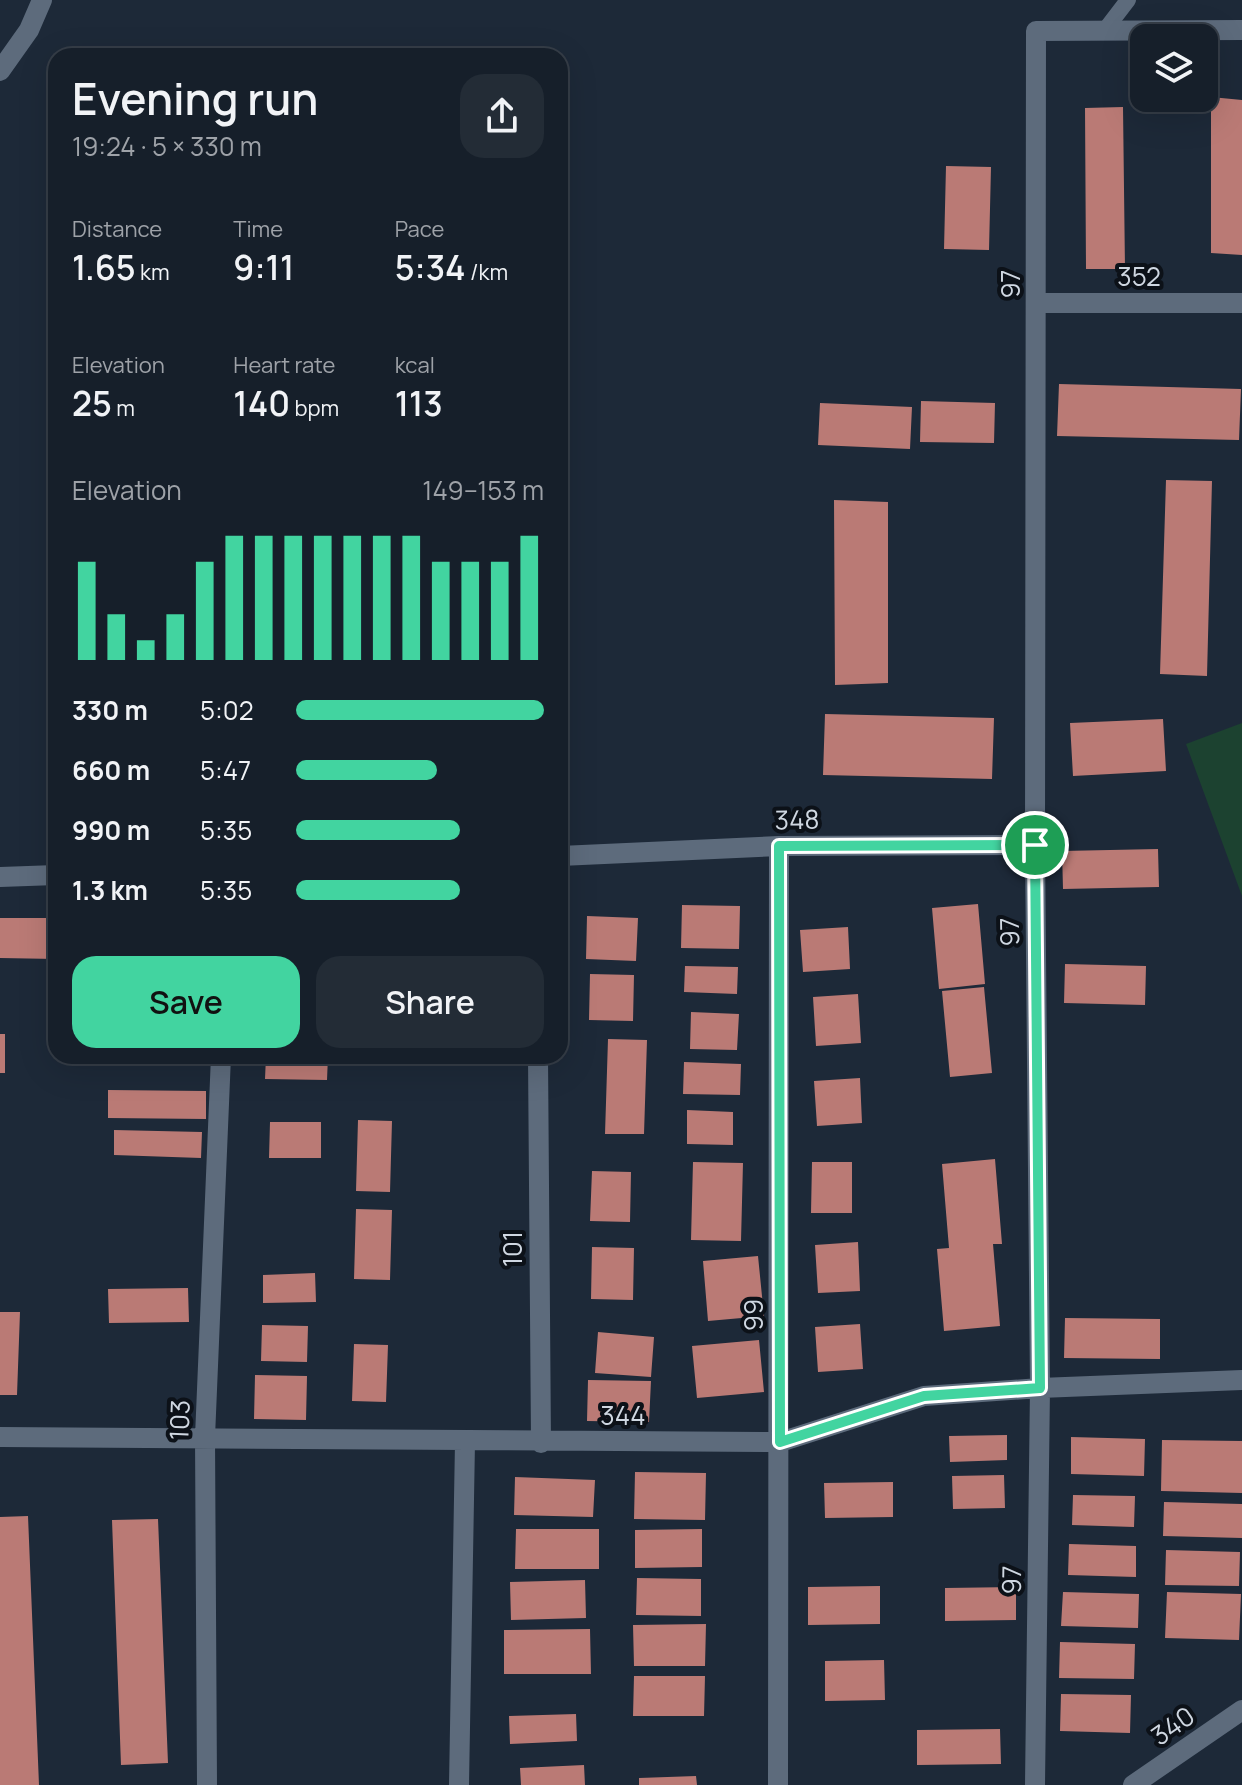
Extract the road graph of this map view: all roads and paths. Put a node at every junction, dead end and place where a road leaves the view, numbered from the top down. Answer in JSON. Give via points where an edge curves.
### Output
{"nodes":[{"id":1,"x":42,"y":0,"type":"edge"},
{"id":2,"x":1128,"y":0,"type":"edge"},
{"id":3,"x":1105,"y":30,"type":"junction"},
{"id":4,"x":1242,"y":30,"type":"edge"},
{"id":5,"x":0,"y":71,"type":"edge"},
{"id":6,"x":1037,"y":303,"type":"junction"},
{"id":7,"x":1242,"y":303,"type":"edge"},
{"id":8,"x":1035,"y":845,"type":"junction"},
{"id":9,"x":779,"y":846,"type":"junction"},
{"id":10,"x":568,"y":856,"type":"edge"},
{"id":11,"x":48,"y":875,"type":"edge"},
{"id":12,"x":0,"y":877,"type":"edge"},
{"id":13,"x":221,"y":1064,"type":"edge"},
{"id":14,"x":538,"y":1064,"type":"edge"},
{"id":15,"x":1240,"y":1379,"type":"edge"},
{"id":16,"x":1040,"y":1388,"type":"junction"},
{"id":17,"x":0,"y":1437,"type":"edge"},
{"id":18,"x":205,"y":1437,"type":"junction"},
{"id":19,"x":465,"y":1442,"type":"junction"},
{"id":20,"x":780,"y":1442,"type":"junction"},
{"id":21,"x":541,"y":1443,"type":"junction"},
{"id":22,"x":1242,"y":1710,"type":"edge"},
{"id":23,"x":207,"y":1785,"type":"edge"},
{"id":24,"x":459,"y":1785,"type":"edge"},
{"id":25,"x":778,"y":1785,"type":"edge"},
{"id":26,"x":1035,"y":1785,"type":"edge"},
{"id":27,"x":1133,"y":1785,"type":"edge"}],
"edges":[{"from":1,"to":5,"type":"street","via":[[29,30]]},
{"from":2,"to":3,"type":"lane"},
{"from":3,"to":4,"type":"street"},
{"from":3,"to":6,"type":"street","name":"97","via":[[1036,31]]},
{"from":6,"to":7,"type":"street","name":"352"},
{"from":6,"to":8,"type":"street","name":"97"},
{"from":8,"to":9,"type":"street","name":"348"},
{"from":8,"to":16,"type":"street","name":"97"},
{"from":9,"to":10,"type":"street","name":"348"},
{"from":9,"to":20,"type":"street","name":"99"},
{"from":11,"to":12,"type":"street"},
{"from":13,"to":18,"type":"street","name":"103"},
{"from":14,"to":21,"type":"street","name":"101"},
{"from":15,"to":16,"type":"street","name":"344"},
{"from":16,"to":20,"type":"street","name":"344","via":[[924,1396]]},
{"from":16,"to":26,"type":"street","name":"97"},
{"from":17,"to":18,"type":"street","name":"344"},
{"from":18,"to":19,"type":"street","name":"344"},
{"from":18,"to":23,"type":"street","name":"103"},
{"from":19,"to":21,"type":"street","name":"344"},
{"from":19,"to":24,"type":"street"},
{"from":20,"to":21,"type":"street","name":"344"},
{"from":20,"to":25,"type":"street","name":"99"},
{"from":22,"to":27,"type":"street","name":"340"}]}
